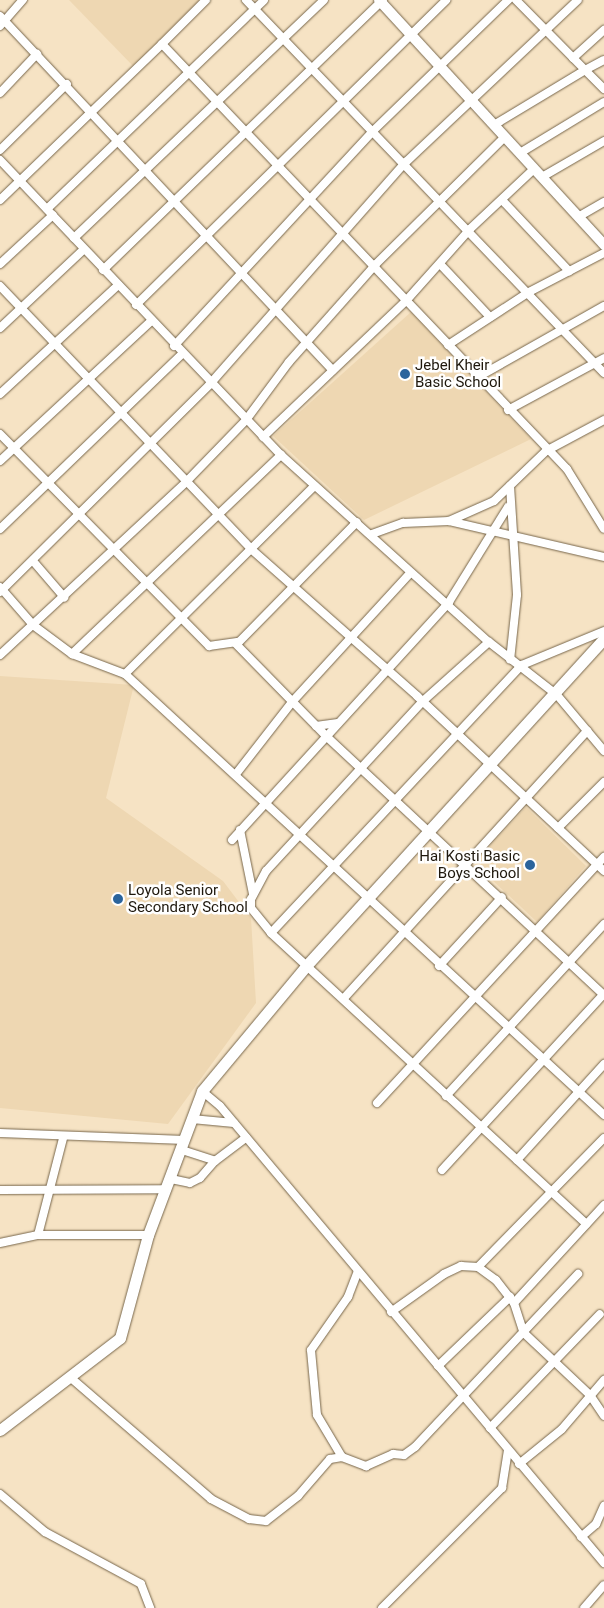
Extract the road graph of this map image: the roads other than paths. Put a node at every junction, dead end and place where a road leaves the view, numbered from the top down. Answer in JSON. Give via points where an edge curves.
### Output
{"nodes":[{"id":1,"x":23,"y":0,"type":"edge"},
{"id":2,"x":206,"y":0,"type":"edge"},
{"id":3,"x":246,"y":0,"type":"edge"},
{"id":4,"x":264,"y":0,"type":"edge"},
{"id":5,"x":324,"y":0,"type":"edge"},
{"id":6,"x":446,"y":0,"type":"edge"},
{"id":7,"x":508,"y":0,"type":"edge"},
{"id":8,"x":516,"y":0,"type":"edge"},
{"id":9,"x":578,"y":0,"type":"edge"},
{"id":10,"x":381,"y":1,"type":"edge"},
{"id":11,"x":255,"y":9,"type":"junction"},
{"id":12,"x":2,"y":21,"type":"edge"},
{"id":13,"x":546,"y":30,"type":"junction"},
{"id":14,"x":604,"y":30,"type":"edge"},
{"id":15,"x":410,"y":34,"type":"junction"},
{"id":16,"x":284,"y":40,"type":"junction"},
{"id":17,"x":162,"y":44,"type":"junction"},
{"id":18,"x":37,"y":54,"type":"junction"},
{"id":19,"x":573,"y":58,"type":"junction"},
{"id":20,"x":604,"y":60,"type":"edge"},
{"id":21,"x":440,"y":66,"type":"junction"},
{"id":22,"x":314,"y":70,"type":"junction"},
{"id":23,"x":586,"y":70,"type":"junction"},
{"id":24,"x":190,"y":72,"type":"junction"},
{"id":25,"x":67,"y":84,"type":"junction"},
{"id":26,"x":604,"y":89,"type":"edge"},
{"id":27,"x":0,"y":93,"type":"edge"},
{"id":28,"x":343,"y":98,"type":"junction"},
{"id":29,"x":469,"y":98,"type":"junction"},
{"id":30,"x":218,"y":102,"type":"junction"},
{"id":31,"x":604,"y":102,"type":"edge"},
{"id":32,"x":92,"y":109,"type":"junction"},
{"id":33,"x":494,"y":125,"type":"junction"},
{"id":34,"x":374,"y":130,"type":"junction"},
{"id":35,"x":248,"y":132,"type":"junction"},
{"id":36,"x":505,"y":137,"type":"junction"},
{"id":37,"x":120,"y":140,"type":"junction"},
{"id":38,"x":604,"y":141,"type":"edge"},
{"id":39,"x":0,"y":150,"type":"edge"},
{"id":40,"x":520,"y":153,"type":"junction"},
{"id":41,"x":0,"y":160,"type":"edge"},
{"id":42,"x":406,"y":162,"type":"junction"},
{"id":43,"x":278,"y":163,"type":"junction"},
{"id":44,"x":534,"y":169,"type":"junction"},
{"id":45,"x":148,"y":170,"type":"junction"},
{"id":46,"x":542,"y":177,"type":"junction"},
{"id":47,"x":21,"y":181,"type":"junction"},
{"id":48,"x":439,"y":197,"type":"junction"},
{"id":49,"x":311,"y":198,"type":"junction"},
{"id":50,"x":0,"y":200,"type":"edge"},
{"id":51,"x":502,"y":200,"type":"junction"},
{"id":52,"x":176,"y":201,"type":"junction"},
{"id":53,"x":604,"y":202,"type":"edge"},
{"id":54,"x":50,"y":212,"type":"junction"},
{"id":55,"x":578,"y":217,"type":"junction"},
{"id":56,"x":470,"y":229,"type":"junction"},
{"id":57,"x":345,"y":233,"type":"junction"},
{"id":58,"x":206,"y":235,"type":"junction"},
{"id":59,"x":74,"y":238,"type":"junction"},
{"id":60,"x":604,"y":245,"type":"edge"},
{"id":61,"x":84,"y":249,"type":"junction"},
{"id":62,"x":604,"y":253,"type":"edge"},
{"id":63,"x":0,"y":264,"type":"edge"},
{"id":64,"x":440,"y":264,"type":"junction"},
{"id":65,"x":375,"y":265,"type":"junction"},
{"id":66,"x":103,"y":270,"type":"junction"},
{"id":67,"x":569,"y":271,"type":"junction"},
{"id":68,"x":241,"y":273,"type":"junction"},
{"id":69,"x":118,"y":285,"type":"junction"},
{"id":70,"x":0,"y":286,"type":"edge"},
{"id":71,"x":529,"y":292,"type":"junction"},
{"id":72,"x":405,"y":302,"type":"junction"},
{"id":73,"x":136,"y":305,"type":"junction"},
{"id":74,"x":604,"y":306,"type":"edge"},
{"id":75,"x":21,"y":308,"type":"junction"},
{"id":76,"x":274,"y":309,"type":"junction"},
{"id":77,"x":490,"y":317,"type":"junction"},
{"id":78,"x":151,"y":321,"type":"junction"},
{"id":79,"x":0,"y":328,"type":"edge"},
{"id":80,"x":564,"y":328,"type":"junction"},
{"id":81,"x":306,"y":343,"type":"junction"},
{"id":82,"x":56,"y":344,"type":"junction"},
{"id":83,"x":448,"y":345,"type":"junction"},
{"id":84,"x":174,"y":346,"type":"junction"},
{"id":85,"x":182,"y":354,"type":"junction"},
{"id":86,"x":600,"y":360,"type":"edge"},
{"id":87,"x":333,"y":370,"type":"junction"},
{"id":88,"x":604,"y":373,"type":"edge"},
{"id":89,"x":478,"y":377,"type":"junction"},
{"id":90,"x":89,"y":379,"type":"junction"},
{"id":91,"x":210,"y":384,"type":"junction"},
{"id":92,"x":0,"y":394,"type":"edge"},
{"id":93,"x":508,"y":410,"type":"junction"},
{"id":94,"x":122,"y":413,"type":"junction"},
{"id":95,"x":246,"y":420,"type":"junction"},
{"id":96,"x":604,"y":420,"type":"edge"},
{"id":97,"x":0,"y":434,"type":"edge"},
{"id":98,"x":263,"y":437,"type":"junction"},
{"id":99,"x":152,"y":444,"type":"junction"},
{"id":100,"x":13,"y":448,"type":"junction"},
{"id":101,"x":546,"y":451,"type":"junction"},
{"id":102,"x":281,"y":455,"type":"junction"},
{"id":103,"x":0,"y":461,"type":"edge"},
{"id":104,"x":47,"y":482,"type":"junction"},
{"id":105,"x":186,"y":482,"type":"junction"},
{"id":106,"x":314,"y":486,"type":"junction"},
{"id":107,"x":510,"y":486,"type":"junction"},
{"id":108,"x":508,"y":507,"type":"junction"},
{"id":109,"x":80,"y":514,"type":"junction"},
{"id":110,"x":219,"y":515,"type":"junction"},
{"id":111,"x":449,"y":521,"type":"junction"},
{"id":112,"x":357,"y":522,"type":"junction"},
{"id":113,"x":0,"y":529,"type":"edge"},
{"id":114,"x":604,"y":529,"type":"edge"},
{"id":115,"x":492,"y":531,"type":"junction"},
{"id":116,"x":372,"y":534,"type":"junction"},
{"id":117,"x":511,"y":536,"type":"junction"},
{"id":118,"x":251,"y":549,"type":"junction"},
{"id":119,"x":113,"y":551,"type":"junction"},
{"id":120,"x":604,"y":557,"type":"edge"},
{"id":121,"x":33,"y":561,"type":"junction"},
{"id":122,"x":410,"y":573,"type":"junction"},
{"id":123,"x":145,"y":586,"type":"junction"},
{"id":124,"x":294,"y":589,"type":"junction"},
{"id":125,"x":1,"y":590,"type":"edge"},
{"id":126,"x":64,"y":597,"type":"junction"},
{"id":127,"x":449,"y":602,"type":"junction"},
{"id":128,"x":180,"y":620,"type":"junction"},
{"id":129,"x":33,"y":625,"type":"junction"},
{"id":130,"x":604,"y":631,"type":"edge"},
{"id":131,"x":349,"y":639,"type":"junction"},
{"id":132,"x":604,"y":639,"type":"edge"},
{"id":133,"x":489,"y":642,"type":"junction"},
{"id":134,"x":236,"y":644,"type":"junction"},
{"id":135,"x":72,"y":654,"type":"junction"},
{"id":136,"x":0,"y":655,"type":"edge"},
{"id":137,"x":510,"y":660,"type":"junction"},
{"id":138,"x":522,"y":665,"type":"junction"},
{"id":139,"x":387,"y":670,"type":"junction"},
{"id":140,"x":125,"y":674,"type":"junction"},
{"id":141,"x":557,"y":695,"type":"junction"},
{"id":142,"x":423,"y":701,"type":"junction"},
{"id":143,"x":292,"y":702,"type":"junction"},
{"id":144,"x":338,"y":723,"type":"junction"},
{"id":145,"x":316,"y":726,"type":"junction"},
{"id":146,"x":587,"y":731,"type":"junction"},
{"id":147,"x":458,"y":734,"type":"junction"},
{"id":148,"x":326,"y":736,"type":"junction"},
{"id":149,"x":604,"y":750,"type":"edge"},
{"id":150,"x":492,"y":766,"type":"junction"},
{"id":151,"x":360,"y":769,"type":"junction"},
{"id":152,"x":236,"y":774,"type":"junction"},
{"id":153,"x":604,"y":782,"type":"edge"},
{"id":154,"x":526,"y":798,"type":"junction"},
{"id":155,"x":396,"y":802,"type":"junction"},
{"id":156,"x":263,"y":803,"type":"junction"},
{"id":157,"x":558,"y":828,"type":"junction"},
{"id":158,"x":240,"y":830,"type":"junction"},
{"id":159,"x":429,"y":833,"type":"junction"},
{"id":160,"x":298,"y":838,"type":"junction"},
{"id":161,"x":232,"y":840,"type":"dead end"},
{"id":162,"x":604,"y":857,"type":"edge"},
{"id":163,"x":466,"y":865,"type":"junction"},
{"id":164,"x":597,"y":865,"type":"junction"},
{"id":165,"x":333,"y":868,"type":"junction"},
{"id":166,"x":604,"y":871,"type":"edge"},
{"id":167,"x":253,"y":894,"type":"junction"},
{"id":168,"x":502,"y":897,"type":"junction"},
{"id":169,"x":367,"y":899,"type":"junction"},
{"id":170,"x":604,"y":924,"type":"edge"},
{"id":171,"x":534,"y":930,"type":"junction"},
{"id":172,"x":402,"y":931,"type":"junction"},
{"id":173,"x":271,"y":934,"type":"junction"},
{"id":174,"x":568,"y":962,"type":"junction"},
{"id":175,"x":306,"y":966,"type":"junction"},
{"id":176,"x":439,"y":966,"type":"junction"},
{"id":177,"x":604,"y":995,"type":"edge"},
{"id":178,"x":345,"y":997,"type":"junction"},
{"id":179,"x":472,"y":997,"type":"junction"},
{"id":180,"x":506,"y":1028,"type":"junction"},
{"id":181,"x":544,"y":1060,"type":"junction"},
{"id":182,"x":410,"y":1063,"type":"junction"},
{"id":183,"x":604,"y":1064,"type":"edge"},
{"id":184,"x":202,"y":1091,"type":"junction"},
{"id":185,"x":579,"y":1092,"type":"junction"},
{"id":186,"x":446,"y":1096,"type":"junction"},
{"id":187,"x":377,"y":1103,"type":"dead end"},
{"id":188,"x":604,"y":1114,"type":"edge"},
{"id":189,"x":192,"y":1118,"type":"junction"},
{"id":190,"x":234,"y":1123,"type":"junction"},
{"id":191,"x":482,"y":1129,"type":"junction"},
{"id":192,"x":0,"y":1133,"type":"edge"},
{"id":193,"x":63,"y":1138,"type":"junction"},
{"id":194,"x":246,"y":1138,"type":"junction"},
{"id":195,"x":604,"y":1138,"type":"edge"},
{"id":196,"x":183,"y":1145,"type":"junction"},
{"id":197,"x":215,"y":1160,"type":"junction"},
{"id":198,"x":517,"y":1160,"type":"junction"},
{"id":199,"x":442,"y":1170,"type":"dead end"},
{"id":200,"x":169,"y":1184,"type":"junction"},
{"id":201,"x":0,"y":1190,"type":"edge"},
{"id":202,"x":46,"y":1191,"type":"junction"},
{"id":203,"x":553,"y":1192,"type":"junction"},
{"id":204,"x":604,"y":1205,"type":"edge"},
{"id":205,"x":586,"y":1224,"type":"junction"},
{"id":206,"x":38,"y":1235,"type":"junction"},
{"id":207,"x":148,"y":1235,"type":"junction"},
{"id":208,"x":0,"y":1242,"type":"edge"},
{"id":209,"x":478,"y":1267,"type":"junction"},
{"id":210,"x":357,"y":1274,"type":"junction"},
{"id":211,"x":578,"y":1274,"type":"dead end"},
{"id":212,"x":512,"y":1300,"type":"junction"},
{"id":213,"x":392,"y":1312,"type":"junction"},
{"id":214,"x":600,"y":1314,"type":"dead end"},
{"id":215,"x":524,"y":1333,"type":"junction"},
{"id":216,"x":554,"y":1361,"type":"junction"},
{"id":217,"x":438,"y":1366,"type":"junction"},
{"id":218,"x":71,"y":1378,"type":"junction"},
{"id":219,"x":604,"y":1380,"type":"edge"},
{"id":220,"x":464,"y":1394,"type":"junction"},
{"id":221,"x":590,"y":1395,"type":"junction"},
{"id":222,"x":604,"y":1416,"type":"edge"},
{"id":223,"x":490,"y":1428,"type":"junction"},
{"id":224,"x":0,"y":1430,"type":"edge"},
{"id":225,"x":508,"y":1450,"type":"junction"},
{"id":226,"x":342,"y":1457,"type":"junction"},
{"id":227,"x":519,"y":1464,"type":"junction"},
{"id":228,"x":0,"y":1494,"type":"edge"},
{"id":229,"x":604,"y":1506,"type":"edge"},
{"id":230,"x":582,"y":1537,"type":"junction"},
{"id":231,"x":604,"y":1563,"type":"edge"},
{"id":232,"x":604,"y":1585,"type":"edge"},
{"id":233,"x":150,"y":1608,"type":"edge"},
{"id":234,"x":382,"y":1608,"type":"edge"},
{"id":235,"x":584,"y":1608,"type":"edge"}],
"edges":[{"from":1,"to":12,"type":"street"},
{"from":2,"to":17,"type":"street"},
{"from":3,"to":11,"type":"street"},
{"from":4,"to":11,"type":"street"},
{"from":5,"to":16,"type":"street"},
{"from":6,"to":15,"type":"street"},
{"from":7,"to":21,"type":"street"},
{"from":8,"to":13,"type":"street"},
{"from":9,"to":13,"type":"street"},
{"from":10,"to":15,"type":"street"},
{"from":10,"to":22,"type":"street"},
{"from":11,"to":16,"type":"street"},
{"from":11,"to":24,"type":"street"},
{"from":12,"to":18,"type":"street"},
{"from":13,"to":19,"type":"street"},
{"from":13,"to":29,"type":"street"},
{"from":14,"to":19,"type":"street"},
{"from":15,"to":21,"type":"street"},
{"from":15,"to":28,"type":"street"},
{"from":16,"to":22,"type":"street"},
{"from":16,"to":30,"type":"street"},
{"from":17,"to":24,"type":"street"},
{"from":17,"to":32,"type":"street"},
{"from":18,"to":25,"type":"street"},
{"from":18,"to":27,"type":"street"},
{"from":19,"to":23,"type":"street"},
{"from":20,"to":23,"type":"street"},
{"from":21,"to":29,"type":"street"},
{"from":21,"to":34,"type":"street"},
{"from":22,"to":28,"type":"street"},
{"from":22,"to":35,"type":"street"},
{"from":23,"to":26,"type":"street"},
{"from":23,"to":33,"type":"street"},
{"from":24,"to":30,"type":"street"},
{"from":24,"to":37,"type":"street"},
{"from":25,"to":32,"type":"street"},
{"from":25,"to":39,"type":"street"},
{"from":28,"to":34,"type":"street"},
{"from":28,"to":43,"type":"street"},
{"from":29,"to":33,"type":"street"},
{"from":29,"to":42,"type":"street"},
{"from":30,"to":35,"type":"street"},
{"from":30,"to":45,"type":"street"},
{"from":31,"to":40,"type":"street"},
{"from":32,"to":37,"type":"street"},
{"from":32,"to":47,"type":"street"},
{"from":33,"to":36,"type":"street"},
{"from":34,"to":42,"type":"street"},
{"from":34,"to":49,"type":"street"},
{"from":35,"to":43,"type":"street"},
{"from":35,"to":52,"type":"street"},
{"from":36,"to":40,"type":"street"},
{"from":36,"to":48,"type":"street"},
{"from":37,"to":45,"type":"street"},
{"from":37,"to":54,"type":"street"},
{"from":38,"to":46,"type":"street"},
{"from":40,"to":44,"type":"street"},
{"from":41,"to":47,"type":"street"},
{"from":42,"to":48,"type":"street"},
{"from":42,"to":57,"type":"street"},
{"from":43,"to":49,"type":"street"},
{"from":43,"to":58,"type":"street"},
{"from":44,"to":46,"type":"street"},
{"from":44,"to":51,"type":"street"},
{"from":45,"to":52,"type":"street"},
{"from":45,"to":59,"type":"street"},
{"from":46,"to":55,"type":"street"},
{"from":47,"to":50,"type":"street"},
{"from":47,"to":54,"type":"street"},
{"from":48,"to":56,"type":"street"},
{"from":48,"to":65,"type":"street"},
{"from":49,"to":57,"type":"street"},
{"from":49,"to":68,"type":"street"},
{"from":51,"to":56,"type":"street"},
{"from":51,"to":67,"type":"street"},
{"from":52,"to":58,"type":"street"},
{"from":52,"to":66,"type":"street"},
{"from":53,"to":55,"type":"street"},
{"from":54,"to":59,"type":"street"},
{"from":54,"to":63,"type":"street"},
{"from":55,"to":60,"type":"street"},
{"from":56,"to":64,"type":"street"},
{"from":56,"to":71,"type":"street"},
{"from":57,"to":65,"type":"street"},
{"from":57,"to":76,"type":"street"},
{"from":58,"to":68,"type":"street"},
{"from":58,"to":73,"type":"street"},
{"from":59,"to":61,"type":"street"},
{"from":61,"to":66,"type":"street"},
{"from":61,"to":75,"type":"street"},
{"from":62,"to":67,"type":"street"},
{"from":64,"to":72,"type":"street"},
{"from":64,"to":77,"type":"street"},
{"from":65,"to":72,"type":"street"},
{"from":65,"to":81,"type":"street"},
{"from":66,"to":69,"type":"street"},
{"from":67,"to":71,"type":"street"},
{"from":68,"to":76,"type":"street"},
{"from":68,"to":84,"type":"street"},
{"from":69,"to":73,"type":"street"},
{"from":69,"to":82,"type":"street"},
{"from":70,"to":75,"type":"street"},
{"from":71,"to":77,"type":"street"},
{"from":71,"to":80,"type":"street"},
{"from":72,"to":83,"type":"street"},
{"from":72,"to":87,"type":"street"},
{"from":73,"to":78,"type":"street"},
{"from":74,"to":80,"type":"street"},
{"from":75,"to":79,"type":"street"},
{"from":75,"to":82,"type":"street"},
{"from":76,"to":81,"type":"street"},
{"from":76,"to":91,"type":"street"},
{"from":77,"to":83,"type":"street"},
{"from":78,"to":84,"type":"street"},
{"from":78,"to":90,"type":"street"},
{"from":80,"to":86,"type":"street"},
{"from":80,"to":89,"type":"street"},
{"from":81,"to":87,"type":"street"},
{"from":81,"to":95,"type":"street"},
{"from":82,"to":90,"type":"street"},
{"from":82,"to":92,"type":"street"},
{"from":83,"to":89,"type":"street"},
{"from":84,"to":85,"type":"street"},
{"from":85,"to":91,"type":"street"},
{"from":85,"to":94,"type":"street"},
{"from":86,"to":88,"type":"street"},
{"from":86,"to":93,"type":"street"},
{"from":87,"to":98,"type":"street"},
{"from":89,"to":93,"type":"street"},
{"from":90,"to":94,"type":"street"},
{"from":90,"to":100,"type":"street"},
{"from":91,"to":95,"type":"street"},
{"from":91,"to":99,"type":"street"},
{"from":93,"to":101,"type":"street"},
{"from":94,"to":99,"type":"street"},
{"from":94,"to":104,"type":"street"},
{"from":95,"to":98,"type":"street"},
{"from":95,"to":105,"type":"street"},
{"from":96,"to":101,"type":"street"},
{"from":97,"to":100,"type":"street"},
{"from":98,"to":102,"type":"street"},
{"from":99,"to":105,"type":"street"},
{"from":99,"to":109,"type":"street"},
{"from":100,"to":103,"type":"street"},
{"from":100,"to":104,"type":"street"},
{"from":101,"to":107,"type":"street"},
{"from":101,"to":114,"type":"street","via":[[567,469]]},
{"from":102,"to":106,"type":"street"},
{"from":102,"to":110,"type":"street"},
{"from":104,"to":109,"type":"street"},
{"from":104,"to":113,"type":"street"},
{"from":105,"to":110,"type":"street"},
{"from":105,"to":119,"type":"street"},
{"from":106,"to":112,"type":"street"},
{"from":106,"to":118,"type":"street"},
{"from":107,"to":108,"type":"street"},
{"from":107,"to":111,"type":"street","via":[[482,508]]},
{"from":108,"to":115,"type":"street"},
{"from":108,"to":117,"type":"street"},
{"from":109,"to":119,"type":"street"},
{"from":109,"to":121,"type":"street"},
{"from":110,"to":118,"type":"street"},
{"from":110,"to":123,"type":"street"},
{"from":111,"to":115,"type":"street"},
{"from":111,"to":116,"type":"street","via":[[403,523]]},
{"from":112,"to":116,"type":"street"},
{"from":112,"to":124,"type":"street"},
{"from":115,"to":117,"type":"street"},
{"from":115,"to":127,"type":"street"},
{"from":116,"to":122,"type":"street"},
{"from":117,"to":120,"type":"street"},
{"from":117,"to":137,"type":"street","via":[[517,595]]},
{"from":118,"to":124,"type":"street"},
{"from":118,"to":128,"type":"street"},
{"from":119,"to":123,"type":"street"},
{"from":119,"to":126,"type":"street"},
{"from":121,"to":125,"type":"street"},
{"from":121,"to":126,"type":"street"},
{"from":122,"to":127,"type":"street"},
{"from":122,"to":131,"type":"street"},
{"from":123,"to":128,"type":"street"},
{"from":123,"to":135,"type":"street"},
{"from":124,"to":131,"type":"street"},
{"from":124,"to":134,"type":"street"},
{"from":125,"to":129,"type":"street"},
{"from":126,"to":129,"type":"street"},
{"from":127,"to":133,"type":"street"},
{"from":127,"to":139,"type":"street"},
{"from":128,"to":134,"type":"street","via":[[209,646]]},
{"from":128,"to":140,"type":"street"},
{"from":129,"to":135,"type":"street"},
{"from":129,"to":136,"type":"street"},
{"from":130,"to":138,"type":"street"},
{"from":131,"to":139,"type":"street"},
{"from":131,"to":143,"type":"street"},
{"from":132,"to":141,"type":"main road"},
{"from":133,"to":137,"type":"street"},
{"from":133,"to":142,"type":"street"},
{"from":134,"to":143,"type":"street"},
{"from":135,"to":140,"type":"street"},
{"from":137,"to":138,"type":"street"},
{"from":138,"to":141,"type":"street"},
{"from":138,"to":147,"type":"street"},
{"from":139,"to":142,"type":"street"},
{"from":139,"to":144,"type":"street"},
{"from":140,"to":152,"type":"street"},
{"from":141,"to":146,"type":"street"},
{"from":141,"to":150,"type":"main road"},
{"from":142,"to":147,"type":"street"},
{"from":142,"to":151,"type":"street"},
{"from":143,"to":145,"type":"street"},
{"from":143,"to":152,"type":"street"},
{"from":144,"to":145,"type":"street"},
{"from":144,"to":148,"type":"street"},
{"from":145,"to":148,"type":"street"},
{"from":146,"to":149,"type":"street"},
{"from":146,"to":154,"type":"street"},
{"from":147,"to":150,"type":"street"},
{"from":147,"to":155,"type":"street"},
{"from":148,"to":151,"type":"street"},
{"from":148,"to":156,"type":"street"},
{"from":150,"to":154,"type":"street"},
{"from":150,"to":159,"type":"main road"},
{"from":151,"to":155,"type":"street"},
{"from":151,"to":160,"type":"street"},
{"from":152,"to":156,"type":"street"},
{"from":153,"to":157,"type":"street"},
{"from":154,"to":157,"type":"street"},
{"from":154,"to":163,"type":"street"},
{"from":155,"to":159,"type":"street"},
{"from":155,"to":165,"type":"street"},
{"from":156,"to":158,"type":"street"},
{"from":156,"to":160,"type":"street"},
{"from":157,"to":164,"type":"street"},
{"from":158,"to":161,"type":"street"},
{"from":158,"to":167,"type":"street"},
{"from":159,"to":163,"type":"street"},
{"from":159,"to":169,"type":"main road"},
{"from":160,"to":165,"type":"street"},
{"from":160,"to":167,"type":"street","via":[[266,871]]},
{"from":162,"to":164,"type":"street"},
{"from":163,"to":168,"type":"street"},
{"from":163,"to":172,"type":"street"},
{"from":164,"to":166,"type":"street"},
{"from":164,"to":171,"type":"street"},
{"from":165,"to":169,"type":"street"},
{"from":165,"to":173,"type":"street"},
{"from":167,"to":173,"type":"street","via":[[254,916]]},
{"from":168,"to":171,"type":"street"},
{"from":168,"to":176,"type":"street"},
{"from":169,"to":172,"type":"street"},
{"from":169,"to":175,"type":"main road"},
{"from":170,"to":174,"type":"street"},
{"from":171,"to":174,"type":"street"},
{"from":171,"to":179,"type":"street"},
{"from":172,"to":176,"type":"street"},
{"from":172,"to":178,"type":"street"},
{"from":173,"to":175,"type":"street"},
{"from":174,"to":177,"type":"street"},
{"from":174,"to":180,"type":"street"},
{"from":175,"to":178,"type":"street"},
{"from":175,"to":184,"type":"main road"},
{"from":176,"to":179,"type":"street"},
{"from":177,"to":181,"type":"street"},
{"from":178,"to":182,"type":"street"},
{"from":179,"to":180,"type":"street"},
{"from":179,"to":182,"type":"street"},
{"from":180,"to":181,"type":"street"},
{"from":180,"to":186,"type":"street"},
{"from":181,"to":185,"type":"street"},
{"from":181,"to":191,"type":"street"},
{"from":182,"to":186,"type":"street"},
{"from":182,"to":187,"type":"street"},
{"from":183,"to":185,"type":"street"},
{"from":184,"to":189,"type":"main road"},
{"from":184,"to":190,"type":"street"},
{"from":185,"to":188,"type":"street"},
{"from":185,"to":198,"type":"street"},
{"from":186,"to":191,"type":"street"},
{"from":189,"to":190,"type":"street"},
{"from":189,"to":196,"type":"main road"},
{"from":190,"to":194,"type":"street"},
{"from":191,"to":198,"type":"street"},
{"from":191,"to":199,"type":"street"},
{"from":192,"to":193,"type":"street"},
{"from":193,"to":196,"type":"street"},
{"from":193,"to":202,"type":"street"},
{"from":194,"to":197,"type":"street"},
{"from":194,"to":210,"type":"street"},
{"from":195,"to":203,"type":"street"},
{"from":196,"to":197,"type":"street"},
{"from":196,"to":200,"type":"main road"},
{"from":197,"to":200,"type":"street","via":[[190,1183]]},
{"from":198,"to":203,"type":"street"},
{"from":200,"to":202,"type":"street"},
{"from":200,"to":207,"type":"main road"},
{"from":201,"to":202,"type":"street"},
{"from":202,"to":206,"type":"street"},
{"from":203,"to":205,"type":"street"},
{"from":203,"to":209,"type":"street"},
{"from":204,"to":205,"type":"street"},
{"from":205,"to":212,"type":"street"},
{"from":206,"to":207,"type":"street"},
{"from":206,"to":208,"type":"street"},
{"from":207,"to":218,"type":"main road","via":[[120,1338]]},
{"from":209,"to":212,"type":"street"},
{"from":209,"to":213,"type":"street","via":[[461,1266],[444,1274]]},
{"from":210,"to":213,"type":"street"},
{"from":210,"to":226,"type":"street","via":[[348,1297],[311,1350],[317,1415]]},
{"from":211,"to":215,"type":"street"},
{"from":212,"to":215,"type":"street"},
{"from":212,"to":217,"type":"street"},
{"from":213,"to":217,"type":"street"},
{"from":214,"to":216,"type":"street"},
{"from":215,"to":216,"type":"street"},
{"from":215,"to":220,"type":"street"},
{"from":216,"to":221,"type":"street"},
{"from":216,"to":223,"type":"street"},
{"from":217,"to":220,"type":"street"},
{"from":218,"to":224,"type":"main road"},
{"from":218,"to":226,"type":"street","via":[[212,1499],[249,1519],[266,1521],[298,1496],[321,1464]]},
{"from":219,"to":221,"type":"street"},
{"from":220,"to":223,"type":"street"},
{"from":220,"to":226,"type":"street","via":[[404,1455],[393,1454],[366,1466]]},
{"from":221,"to":222,"type":"street"},
{"from":221,"to":227,"type":"street","via":[[562,1428]]},
{"from":223,"to":225,"type":"street"},
{"from":225,"to":227,"type":"street"},
{"from":225,"to":234,"type":"street","via":[[502,1488]]},
{"from":227,"to":230,"type":"street"},
{"from":228,"to":233,"type":"street","via":[[45,1532],[141,1584]]},
{"from":229,"to":230,"type":"street","via":[[596,1524]]},
{"from":230,"to":231,"type":"street"},
{"from":232,"to":235,"type":"street"}]}
